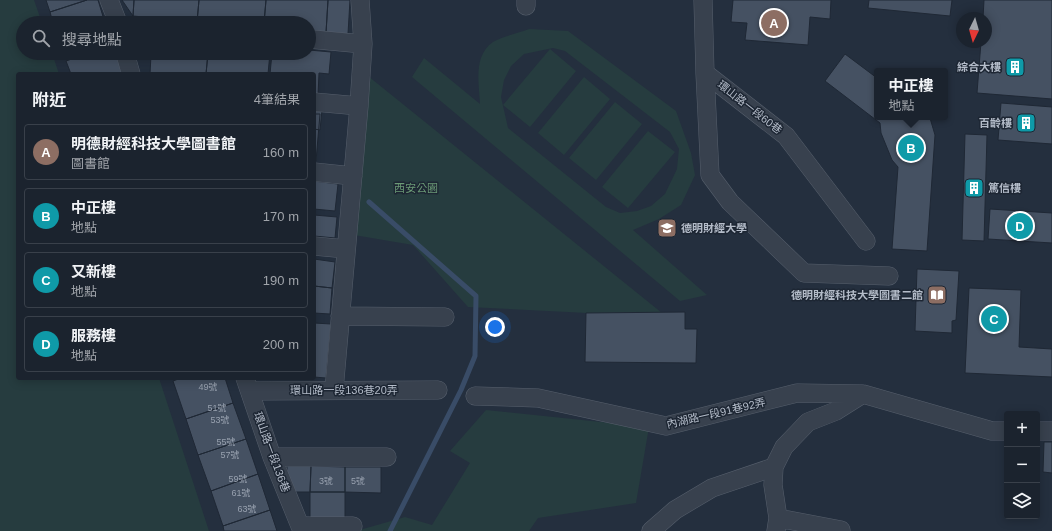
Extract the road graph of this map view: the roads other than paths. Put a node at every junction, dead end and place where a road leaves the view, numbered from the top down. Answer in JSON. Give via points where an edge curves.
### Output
{"nodes":[{"id":1,"x":109,"y":0,"type":"edge"},
{"id":2,"x":360,"y":0,"type":"edge"},
{"id":3,"x":703,"y":0,"type":"edge"},
{"id":4,"x":118,"y":16,"type":"edge"},
{"id":5,"x":316,"y":40,"type":"edge"},
{"id":6,"x":363,"y":44,"type":"junction"},
{"id":7,"x":127,"y":60,"type":"edge"},
{"id":8,"x":130,"y":72,"type":"edge"},
{"id":9,"x":705,"y":73,"type":"junction"},
{"id":10,"x":316,"y":102,"type":"edge"},
{"id":11,"x":359,"y":106,"type":"junction"},
{"id":12,"x":316,"y":172,"type":"edge"},
{"id":13,"x":353,"y":176,"type":"junction"},
{"id":14,"x":866,"y":241,"type":"dead end"},
{"id":15,"x":316,"y":246,"type":"edge"},
{"id":16,"x":346,"y":249,"type":"junction"},
{"id":17,"x":889,"y":276,"type":"dead end"},
{"id":18,"x":340,"y":316,"type":"junction"},
{"id":19,"x":445,"y":317,"type":"dead end"},
{"id":20,"x":247,"y":384,"type":"edge"},
{"id":21,"x":334,"y":390,"type":"junction"},
{"id":22,"x":438,"y":390,"type":"dead end"},
{"id":23,"x":863,"y":394,"type":"junction"},
{"id":24,"x":475,"y":396,"type":"dead end"},
{"id":25,"x":1004,"y":431,"type":"edge"},
{"id":26,"x":1040,"y":431,"type":"edge"},
{"id":27,"x":1052,"y":431,"type":"edge"},
{"id":28,"x":272,"y":457,"type":"junction"},
{"id":29,"x":387,"y":457,"type":"dead end"},
{"id":30,"x":774,"y":468,"type":"junction"},
{"id":31,"x":777,"y":524,"type":"edge"},
{"id":32,"x":353,"y":526,"type":"dead end"},
{"id":33,"x":841,"y":530,"type":"edge"},
{"id":34,"x":651,"y":531,"type":"edge"}],
"edges":[{"from":1,"to":4,"type":"lane"},
{"from":2,"to":6,"type":"lane"},
{"from":3,"to":9,"type":"lane"},
{"from":5,"to":6,"type":"lane"},
{"from":6,"to":11,"type":"lane"},
{"from":7,"to":8,"type":"lane"},
{"from":9,"to":14,"type":"lane","name":"環山路一段60巷","via":[[786,136]]},
{"from":9,"to":17,"type":"lane","via":[[710,175],[730,202],[804,273]]},
{"from":10,"to":11,"type":"lane"},
{"from":11,"to":13,"type":"lane"},
{"from":12,"to":13,"type":"lane"},
{"from":13,"to":16,"type":"lane"},
{"from":15,"to":16,"type":"lane"},
{"from":16,"to":18,"type":"lane"},
{"from":18,"to":19,"type":"lane"},
{"from":18,"to":21,"type":"lane"},
{"from":20,"to":21,"type":"lane","name":"環山路一段136巷20弄"},
{"from":20,"to":28,"type":"lane","name":"環山路一段136巷"},
{"from":21,"to":22,"type":"lane","name":"環山路一段136巷20弄"},
{"from":23,"to":24,"type":"lane","name":"內湖路一段91巷92弄","via":[[796,394],[666,426],[538,398]]},
{"from":23,"to":25,"type":"lane","name":"內湖路一段91巷92弄","via":[[992,431]]},
{"from":23,"to":30,"type":"lane","via":[[836,411],[808,422],[784,447]]},
{"from":26,"to":27,"type":"lane"},
{"from":28,"to":29,"type":"lane"},
{"from":28,"to":32,"type":"lane","name":"環山路一段136巷","via":[[300,526]]},
{"from":30,"to":31,"type":"lane"},
{"from":30,"to":34,"type":"lane","via":[[712,488],[675,510]]},
{"from":31,"to":33,"type":"lane"}]}
